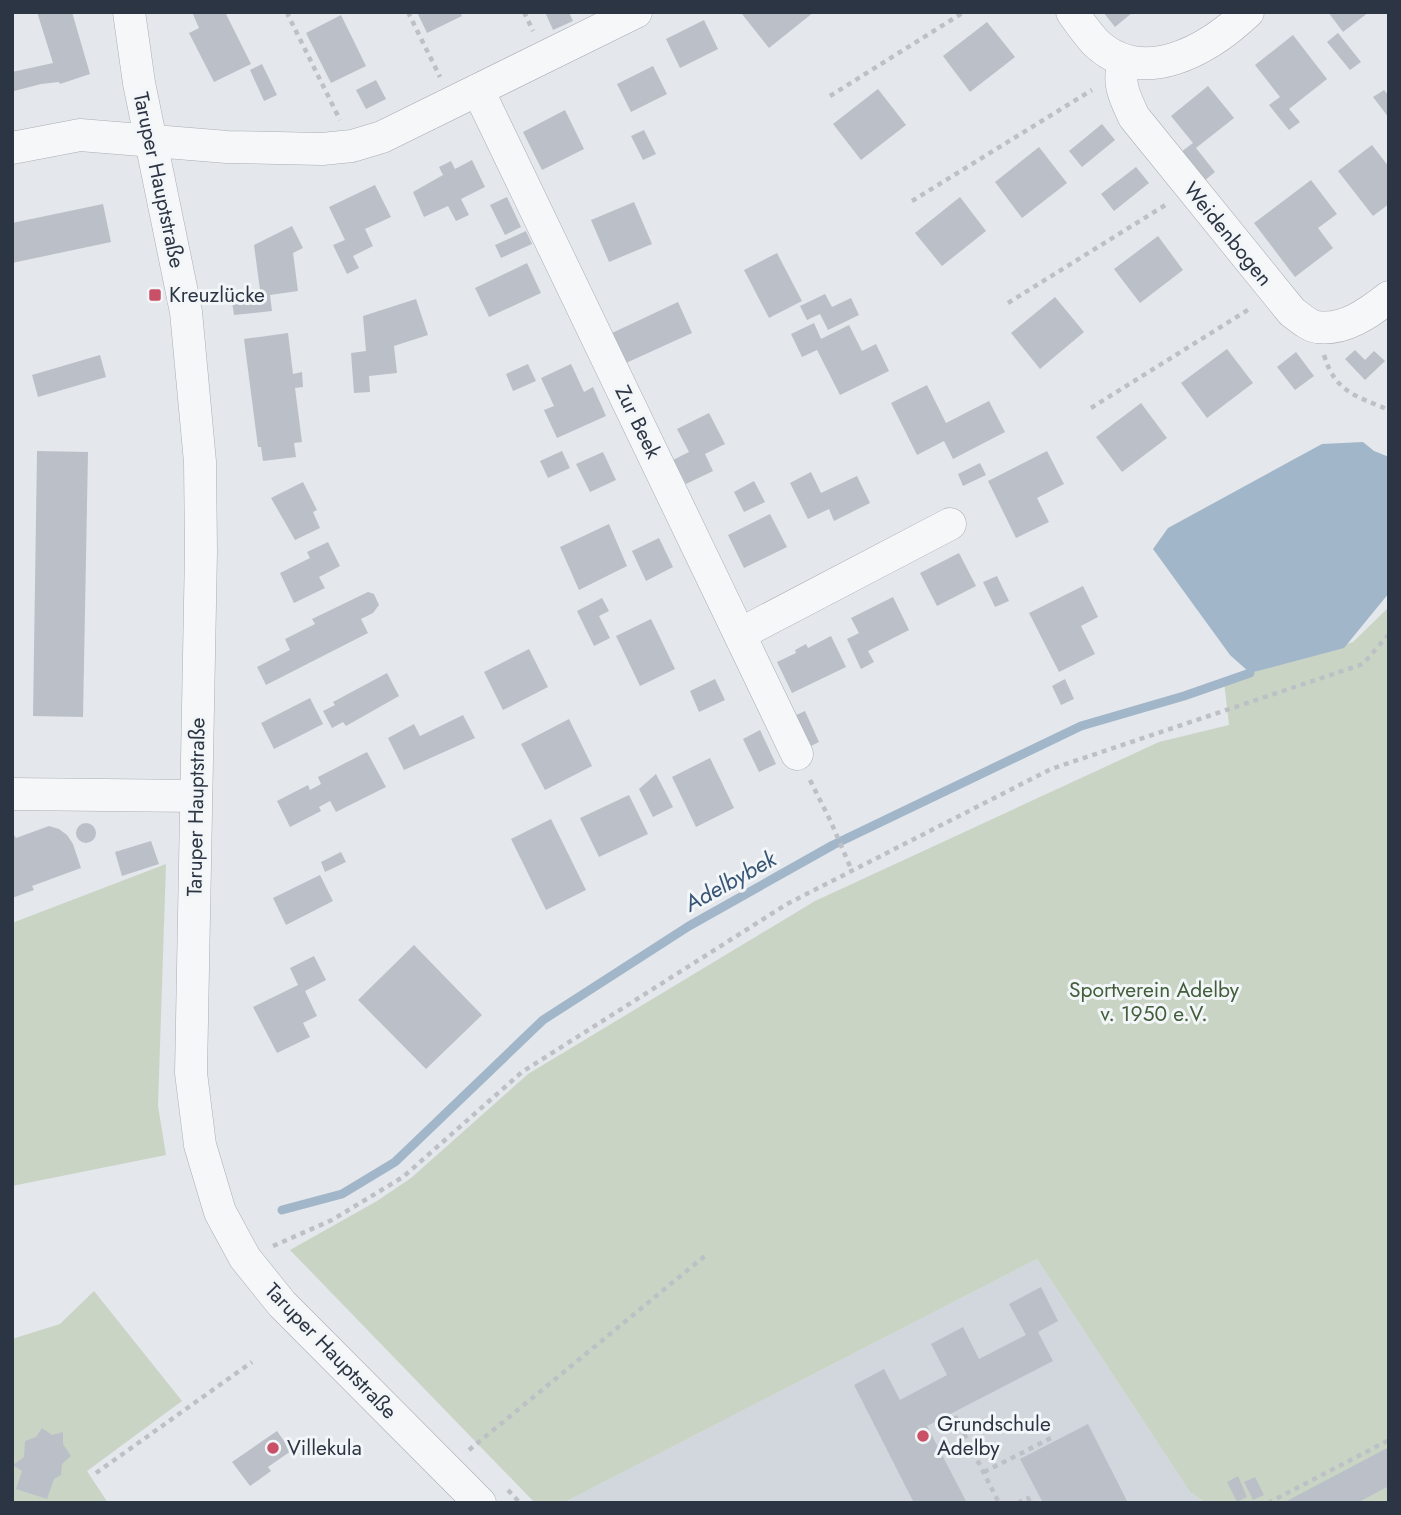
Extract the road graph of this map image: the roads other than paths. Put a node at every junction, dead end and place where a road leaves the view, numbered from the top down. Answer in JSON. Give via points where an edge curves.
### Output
{"nodes":[{"id":1,"x":129,"y":12,"type":"edge"},
{"id":2,"x":636,"y":12,"type":"edge"},
{"id":3,"x":1072,"y":12,"type":"edge"},
{"id":4,"x":1248,"y":12,"type":"edge"},
{"id":5,"x":1123,"y":67,"type":"junction"},
{"id":6,"x":466,"y":96,"type":"junction"},
{"id":7,"x":151,"y":139,"type":"junction"},
{"id":8,"x":12,"y":148,"type":"edge"},
{"id":9,"x":1389,"y":297,"type":"edge"},
{"id":10,"x":950,"y":524,"type":"dead end"},
{"id":11,"x":740,"y":634,"type":"junction"},
{"id":12,"x":797,"y":754,"type":"road end"},
{"id":13,"x":12,"y":794,"type":"edge"},
{"id":14,"x":196,"y":796,"type":"junction"},
{"id":15,"x":480,"y":1503,"type":"edge"}],
"edges":[{"from":1,"to":7,"type":"street","name":"Taruper Hauptstraße"},
{"from":2,"to":6,"type":"street"},
{"from":3,"to":5,"type":"street"},
{"from":4,"to":5,"type":"street","via":[[1230,30],[1195,52],[1157,64]]},
{"from":5,"to":9,"type":"street","name":"Weidenbogen","via":[[1124,96],[1134,117],[1292,312],[1315,327],[1345,324]]},
{"from":6,"to":7,"type":"street","via":[[382,137],[352,146],[227,147]]},
{"from":6,"to":11,"type":"street","name":"Zur Beek"},
{"from":7,"to":8,"type":"street","via":[[80,135]]},
{"from":7,"to":14,"type":"street","name":"Taruper Hauptstraße","via":[[186,312],[200,462]]},
{"from":10,"to":11,"type":"street"},
{"from":11,"to":12,"type":"street","name":"Zur Beek"},
{"from":13,"to":14,"type":"street"},
{"from":14,"to":15,"type":"street","name":"Taruper Hauptstraße","via":[[191,1073],[200,1145],[220,1212],[245,1258],[282,1304]]}]}
